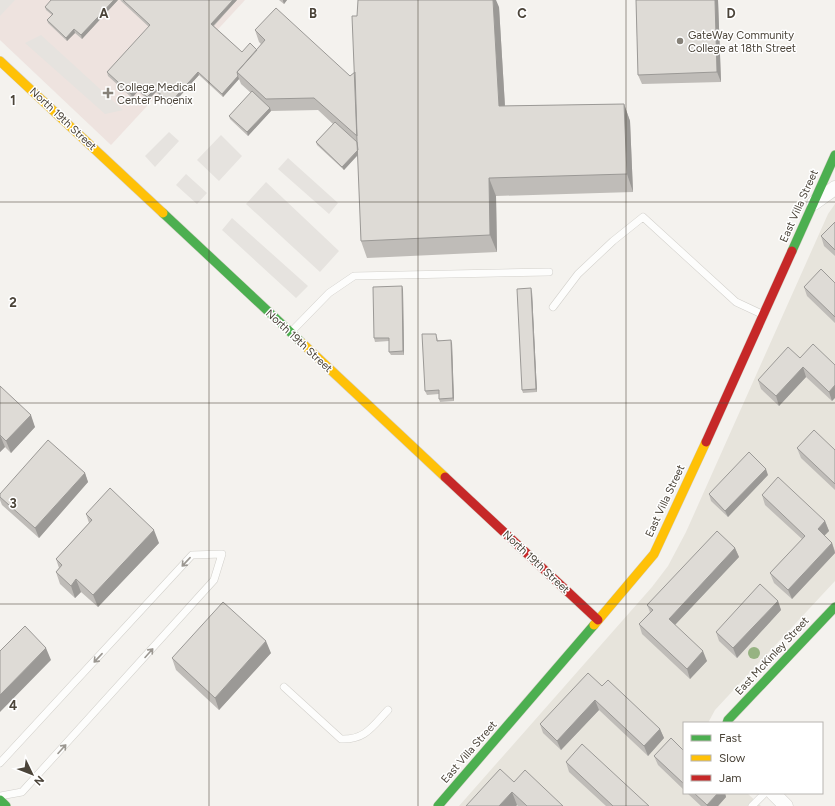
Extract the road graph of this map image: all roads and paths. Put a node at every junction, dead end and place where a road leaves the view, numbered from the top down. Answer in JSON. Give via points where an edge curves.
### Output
{"nodes":[{"id":1,"x":0,"y":61,"type":"edge"},
{"id":2,"x":835,"y":155,"type":"edge"},
{"id":3,"x":835,"y":188,"type":"edge"},
{"id":4,"x":814,"y":203,"type":"junction"},
{"id":5,"x":549,"y":272,"type":"dead end"},
{"id":6,"x":553,"y":308,"type":"dead end"},
{"id":7,"x":764,"y":315,"type":"junction"},
{"id":8,"x":291,"y":332,"type":"junction"},
{"id":9,"x":835,"y":607,"type":"edge"},
{"id":10,"x":598,"y":620,"type":"junction"},
{"id":11,"x":284,"y":687,"type":"dead end"},
{"id":12,"x":388,"y":710,"type":"dead end"},
{"id":13,"x":727,"y":722,"type":"edge"},
{"id":14,"x":0,"y":763,"type":"edge"},
{"id":15,"x":764,"y":794,"type":"edge"},
{"id":16,"x":774,"y":794,"type":"edge"},
{"id":17,"x":0,"y":796,"type":"edge"},
{"id":18,"x":0,"y":800,"type":"edge"},
{"id":19,"x":6,"y":806,"type":"edge"},
{"id":20,"x":438,"y":806,"type":"edge"},
{"id":21,"x":752,"y":806,"type":"edge"},
{"id":22,"x":786,"y":806,"type":"edge"}],
"edges":[{"from":1,"to":8,"type":"street","name":"North 19th Street"},
{"from":2,"to":4,"type":"street","name":"East Villa Street"},
{"from":3,"to":4,"type":"street"},
{"from":4,"to":7,"type":"street","name":"East Villa Street"},
{"from":5,"to":8,"type":"lane","via":[[354,276],[329,293]]},
{"from":6,"to":7,"type":"lane","via":[[578,274],[643,217],[736,302]]},
{"from":7,"to":10,"type":"street","name":"East Villa Street","via":[[654,554]]},
{"from":8,"to":10,"type":"street","name":"North 19th Street"},
{"from":9,"to":13,"type":"street","name":"East McKinley Street"},
{"from":10,"to":20,"type":"street","name":"East Villa Street"},
{"from":11,"to":12,"type":"lane","via":[[341,739],[364,735]]},
{"from":17,"to":14,"type":"lane","one_way":true,"via":[[22,792],[214,580],[222,554],[192,555]]},
{"from":15,"to":21,"type":"lane"},
{"from":16,"to":22,"type":"street"},
{"from":18,"to":19,"type":"street"}]}
